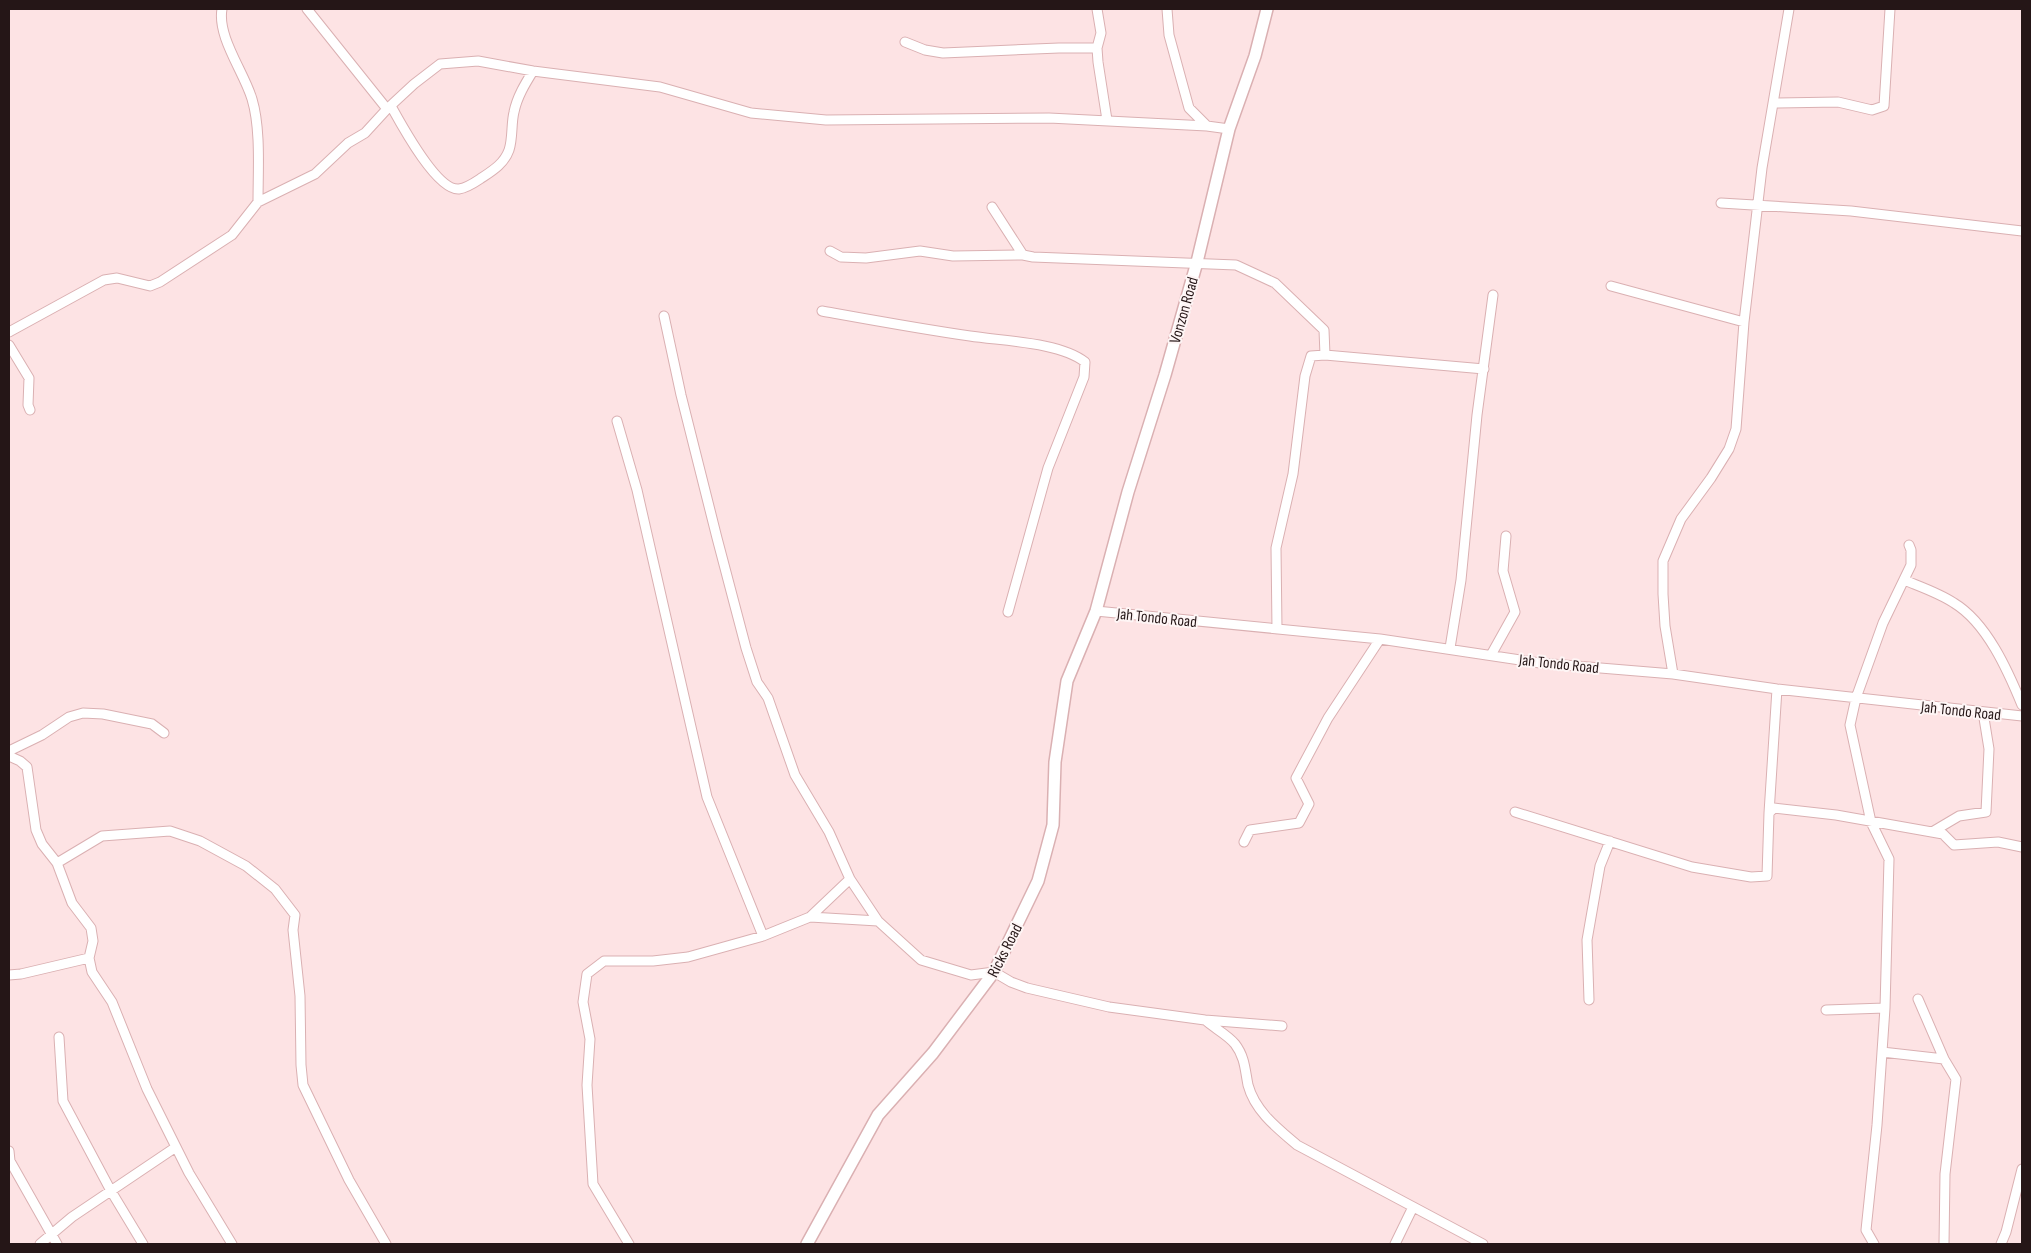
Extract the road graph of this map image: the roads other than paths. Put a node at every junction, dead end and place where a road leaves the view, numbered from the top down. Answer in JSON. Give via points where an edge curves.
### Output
{"nodes":[{"id":1,"x":222,"y":9,"type":"edge"},
{"id":2,"x":307,"y":9,"type":"edge"},
{"id":3,"x":1097,"y":9,"type":"edge"},
{"id":4,"x":1167,"y":9,"type":"edge"},
{"id":5,"x":1267,"y":9,"type":"edge"},
{"id":6,"x":1789,"y":9,"type":"edge"},
{"id":7,"x":1890,"y":9,"type":"edge"},
{"id":8,"x":905,"y":42,"type":"dead end"},
{"id":9,"x":1097,"y":48,"type":"junction"},
{"id":10,"x":533,"y":71,"type":"junction"},
{"id":11,"x":1774,"y":103,"type":"junction"},
{"id":12,"x":389,"y":108,"type":"junction"},
{"id":13,"x":1106,"y":120,"type":"junction"},
{"id":14,"x":1207,"y":126,"type":"junction"},
{"id":15,"x":1229,"y":129,"type":"junction"},
{"id":16,"x":258,"y":202,"type":"junction"},
{"id":17,"x":1721,"y":203,"type":"dead end"},
{"id":18,"x":1758,"y":206,"type":"junction"},
{"id":19,"x":992,"y":207,"type":"dead end"},
{"id":20,"x":2022,"y":231,"type":"edge"},
{"id":21,"x":830,"y":251,"type":"dead end"},
{"id":22,"x":1023,"y":255,"type":"junction"},
{"id":23,"x":1197,"y":262,"type":"junction"},
{"id":24,"x":1611,"y":286,"type":"dead end"},
{"id":25,"x":1493,"y":295,"type":"dead end"},
{"id":26,"x":822,"y":311,"type":"dead end"},
{"id":27,"x":664,"y":316,"type":"dead end"},
{"id":28,"x":1744,"y":322,"type":"junction"},
{"id":29,"x":9,"y":332,"type":"edge"},
{"id":30,"x":9,"y":345,"type":"edge"},
{"id":31,"x":1325,"y":354,"type":"junction"},
{"id":32,"x":1484,"y":369,"type":"junction"},
{"id":33,"x":30,"y":410,"type":"dead end"},
{"id":34,"x":617,"y":421,"type":"dead end"},
{"id":35,"x":1506,"y":536,"type":"dead end"},
{"id":36,"x":1909,"y":545,"type":"dead end"},
{"id":37,"x":1904,"y":580,"type":"junction"},
{"id":38,"x":1096,"y":611,"type":"junction"},
{"id":39,"x":1008,"y":612,"type":"dead end"},
{"id":40,"x":1277,"y":629,"type":"junction"},
{"id":41,"x":1380,"y":639,"type":"junction"},
{"id":42,"x":1450,"y":648,"type":"junction"},
{"id":43,"x":1491,"y":655,"type":"junction"},
{"id":44,"x":1673,"y":674,"type":"junction"},
{"id":45,"x":1777,"y":689,"type":"junction"},
{"id":46,"x":1856,"y":698,"type":"junction"},
{"id":47,"x":2022,"y":705,"type":"edge"},
{"id":48,"x":1983,"y":712,"type":"junction"},
{"id":49,"x":2022,"y":716,"type":"edge"},
{"id":50,"x":164,"y":733,"type":"dead end"},
{"id":51,"x":9,"y":751,"type":"edge"},
{"id":52,"x":9,"y":756,"type":"edge"},
{"id":53,"x":1515,"y":812,"type":"dead end"},
{"id":54,"x":1769,"y":813,"type":"junction"},
{"id":55,"x":1871,"y":822,"type":"junction"},
{"id":56,"x":1932,"y":832,"type":"junction"},
{"id":57,"x":1610,"y":841,"type":"junction"},
{"id":58,"x":1244,"y":842,"type":"dead end"},
{"id":59,"x":2022,"y":847,"type":"edge"},
{"id":60,"x":57,"y":864,"type":"junction"},
{"id":61,"x":850,"y":879,"type":"junction"},
{"id":62,"x":810,"y":917,"type":"junction"},
{"id":63,"x":878,"y":920,"type":"junction"},
{"id":64,"x":762,"y":936,"type":"junction"},
{"id":65,"x":89,"y":958,"type":"junction"},
{"id":66,"x":994,"y":972,"type":"junction"},
{"id":67,"x":9,"y":975,"type":"edge"},
{"id":68,"x":1918,"y":999,"type":"dead end"},
{"id":69,"x":1589,"y":1000,"type":"dead end"},
{"id":70,"x":1885,"y":1008,"type":"junction"},
{"id":71,"x":1826,"y":1010,"type":"dead end"},
{"id":72,"x":1204,"y":1020,"type":"junction"},
{"id":73,"x":1282,"y":1026,"type":"dead end"},
{"id":74,"x":59,"y":1037,"type":"dead end"},
{"id":75,"x":1882,"y":1052,"type":"junction"},
{"id":76,"x":1944,"y":1059,"type":"junction"},
{"id":77,"x":176,"y":1147,"type":"junction"},
{"id":78,"x":9,"y":1151,"type":"edge"},
{"id":79,"x":2022,"y":1168,"type":"edge"},
{"id":80,"x":111,"y":1191,"type":"junction"},
{"id":81,"x":1413,"y":1208,"type":"junction"},
{"id":82,"x":51,"y":1235,"type":"junction"},
{"id":83,"x":40,"y":1244,"type":"edge"},
{"id":84,"x":57,"y":1244,"type":"edge"},
{"id":85,"x":143,"y":1244,"type":"edge"},
{"id":86,"x":232,"y":1244,"type":"edge"},
{"id":87,"x":386,"y":1244,"type":"edge"},
{"id":88,"x":629,"y":1244,"type":"edge"},
{"id":89,"x":808,"y":1244,"type":"edge"},
{"id":90,"x":1395,"y":1244,"type":"edge"},
{"id":91,"x":1483,"y":1244,"type":"edge"},
{"id":92,"x":1874,"y":1244,"type":"edge"},
{"id":93,"x":1944,"y":1244,"type":"edge"},
{"id":94,"x":2001,"y":1244,"type":"edge"}],
"edges":[{"from":1,"to":16,"type":"street","via":[[224,31],[252,100],[259,150]]},
{"from":2,"to":12,"type":"street"},
{"from":3,"to":9,"type":"street","via":[[1101,33]]},
{"from":4,"to":14,"type":"street","via":[[1169,35],[1190,108]]},
{"from":5,"to":15,"type":"street","name":"Vonzon Road","via":[[1256,56]]},
{"from":6,"to":11,"type":"street"},
{"from":7,"to":11,"type":"street","via":[[1884,106],[1872,110],[1838,102]]},
{"from":8,"to":9,"type":"street","via":[[943,53]]},
{"from":9,"to":13,"type":"street"},
{"from":10,"to":12,"type":"street","via":[[478,61],[440,64]]},
{"from":10,"to":12,"type":"street","via":[[520,92],[509,149],[504,159],[495,169],[459,189],[444,183],[416,150]]},
{"from":10,"to":13,"type":"street","via":[[660,87],[751,113],[826,120]]},
{"from":11,"to":18,"type":"street"},
{"from":12,"to":16,"type":"street","via":[[365,133],[348,143],[315,174]]},
{"from":13,"to":14,"type":"street"},
{"from":14,"to":15,"type":"street"},
{"from":15,"to":23,"type":"street","name":"Vonzon Road"},
{"from":16,"to":29,"type":"street","via":[[232,235],[160,282],[150,286],[117,278],[104,280]]},
{"from":17,"to":18,"type":"street"},
{"from":18,"to":20,"type":"street","via":[[1851,211]]},
{"from":18,"to":28,"type":"street"},
{"from":19,"to":22,"type":"street"},
{"from":21,"to":22,"type":"street","via":[[841,257],[866,258],[920,251],[953,256]]},
{"from":22,"to":23,"type":"street"},
{"from":23,"to":31,"type":"street","via":[[1236,265],[1275,283],[1324,330]]},
{"from":23,"to":38,"type":"street","name":"Vonzon Road"},
{"from":24,"to":28,"type":"street"},
{"from":25,"to":32,"type":"street"},
{"from":26,"to":39,"type":"street","via":[[1041,345],[1078,356],[1085,362],[1084,377],[1048,468]]},
{"from":27,"to":61,"type":"street","via":[[681,396],[757,682],[768,698],[795,774],[829,832]]},
{"from":28,"to":44,"type":"street","via":[[1736,429],[1729,449],[1681,518],[1663,561],[1665,626]]},
{"from":30,"to":33,"type":"street","via":[[29,378]]},
{"from":31,"to":32,"type":"street"},
{"from":31,"to":40,"type":"street","via":[[1311,356],[1305,376],[1293,474],[1276,548]]},
{"from":32,"to":42,"type":"street","via":[[1461,580]]},
{"from":34,"to":64,"type":"street","via":[[637,490],[707,797]]},
{"from":35,"to":43,"type":"street","via":[[1503,571],[1515,612]]},
{"from":36,"to":37,"type":"street","via":[[1911,565]]},
{"from":37,"to":46,"type":"street","via":[[1883,623]]},
{"from":37,"to":47,"type":"street","via":[[1955,603],[1980,626],[2008,672]]},
{"from":38,"to":40,"type":"street","name":"Jah Tondo Road"},
{"from":38,"to":66,"type":"street","name":"Ricks Road","via":[[1067,681],[1055,762],[1053,825],[1038,882]]},
{"from":40,"to":41,"type":"street","name":"Jah Tondo Road"},
{"from":41,"to":42,"type":"street","name":"Jah Tondo Road"},
{"from":41,"to":58,"type":"street","via":[[1328,718],[1296,778],[1309,804],[1299,823],[1250,830]]},
{"from":42,"to":43,"type":"street","name":"Jah Tondo Road"},
{"from":43,"to":44,"type":"street","name":"Jah Tondo Road","via":[[1540,663]]},
{"from":44,"to":45,"type":"street","name":"Jah Tondo Road"},
{"from":45,"to":46,"type":"street","name":"Jah Tondo Road"},
{"from":45,"to":54,"type":"street"},
{"from":46,"to":48,"type":"street","name":"Jah Tondo Road"},
{"from":46,"to":55,"type":"street","via":[[1850,725]]},
{"from":48,"to":49,"type":"street","name":"Jah Tondo Road"},
{"from":48,"to":56,"type":"street","via":[[1989,749],[1986,812],[1959,816]]},
{"from":50,"to":51,"type":"street","via":[[152,724],[103,714],[83,714],[69,717]]},
{"from":52,"to":60,"type":"street","via":[[27,767],[36,830]]},
{"from":53,"to":57,"type":"street"},
{"from":54,"to":55,"type":"street","via":[[1774,808]]},
{"from":54,"to":57,"type":"street","via":[[1767,876],[1751,877],[1692,867]]},
{"from":55,"to":56,"type":"street"},
{"from":55,"to":70,"type":"street","via":[[1889,859]]},
{"from":56,"to":59,"type":"street","via":[[1943,834],[1954,845],[1998,842]]},
{"from":57,"to":69,"type":"street","via":[[1600,866],[1587,940]]},
{"from":60,"to":65,"type":"street","via":[[72,903],[91,928],[93,941]]},
{"from":60,"to":87,"type":"street","via":[[102,836],[170,831],[200,841],[246,866],[274,889],[295,915],[293,930],[300,996],[303,1085],[349,1180]]},
{"from":61,"to":62,"type":"street"},
{"from":61,"to":63,"type":"street"},
{"from":62,"to":63,"type":"street"},
{"from":62,"to":64,"type":"street"},
{"from":63,"to":66,"type":"street","via":[[921,960],[970,975]]},
{"from":64,"to":88,"type":"street","via":[[688,957],[652,962],[604,961],[587,974],[583,1002],[590,1039],[587,1084],[593,1184]]},
{"from":65,"to":67,"type":"street"},
{"from":65,"to":77,"type":"street","via":[[92,972],[112,1002],[147,1088]]},
{"from":66,"to":72,"type":"street","via":[[1011,982],[1047,993],[1109,1007]]},
{"from":66,"to":89,"type":"street","name":"Ricks Road","via":[[933,1053],[878,1115]]},
{"from":68,"to":76,"type":"street"},
{"from":70,"to":71,"type":"street"},
{"from":70,"to":75,"type":"street"},
{"from":72,"to":73,"type":"street"},
{"from":72,"to":81,"type":"street","via":[[1235,1044],[1246,1065],[1249,1086],[1271,1124],[1296,1145]]},
{"from":74,"to":80,"type":"street","via":[[63,1101]]},
{"from":75,"to":76,"type":"street"},
{"from":75,"to":92,"type":"street","via":[[1866,1230]]},
{"from":76,"to":93,"type":"street","via":[[1956,1080],[1945,1174]]},
{"from":77,"to":80,"type":"street"},
{"from":77,"to":86,"type":"street"},
{"from":78,"to":82,"type":"street","via":[[10,1161]]},
{"from":79,"to":94,"type":"street"},
{"from":80,"to":82,"type":"street"},
{"from":80,"to":85,"type":"street"},
{"from":81,"to":90,"type":"street"},
{"from":81,"to":91,"type":"street"},
{"from":82,"to":83,"type":"street"},
{"from":82,"to":84,"type":"street"}]}
